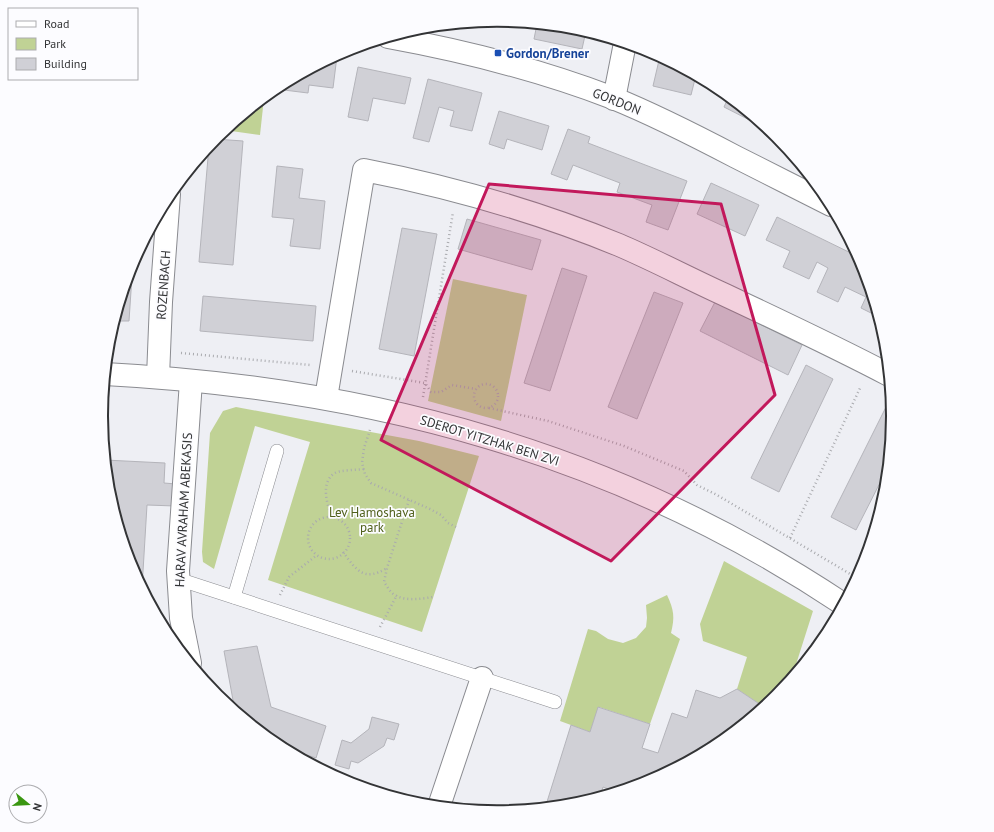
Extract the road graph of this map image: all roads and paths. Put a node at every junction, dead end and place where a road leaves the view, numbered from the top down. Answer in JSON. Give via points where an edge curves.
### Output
{"nodes":[{"id":1,"x":399,"y":39,"type":"edge"},
{"id":2,"x":624,"y":49,"type":"edge"},
{"id":3,"x":614,"y":99,"type":"junction"},
{"id":4,"x":457,"y":190,"type":"junction"},
{"id":5,"x":819,"y":199,"type":"edge"},
{"id":6,"x":168,"y":209,"type":"edge"},
{"id":7,"x":880,"y":370,"type":"edge"},
{"id":8,"x":110,"y":374,"type":"edge"},
{"id":9,"x":158,"y":377,"type":"junction"},
{"id":10,"x":191,"y":381,"type":"junction"},
{"id":11,"x":326,"y":398,"type":"junction"},
{"id":12,"x":489,"y":408,"type":"junction"},
{"id":13,"x":377,"y":409,"type":"junction"},
{"id":14,"x":419,"y":418,"type":"junction"},
{"id":15,"x":277,"y":452,"type":"dead end"},
{"id":16,"x":364,"y":469,"type":"junction"},
{"id":17,"x":409,"y":500,"type":"junction"},
{"id":18,"x":332,"y":517,"type":"junction"},
{"id":19,"x":456,"y":527,"type":"dead end"},
{"id":20,"x":790,"y":538,"type":"junction"},
{"id":21,"x":343,"y":552,"type":"junction"},
{"id":22,"x":317,"y":554,"type":"junction"},
{"id":23,"x":387,"y":568,"type":"junction"},
{"id":24,"x":852,"y":575,"type":"edge"},
{"id":25,"x":178,"y":579,"type":"junction"},
{"id":26,"x":397,"y":596,"type":"junction"},
{"id":27,"x":234,"y":597,"type":"junction"},
{"id":28,"x":433,"y":597,"type":"dead end"},
{"id":29,"x":839,"y":601,"type":"edge"},
{"id":30,"x":273,"y":610,"type":"junction"},
{"id":31,"x":371,"y":642,"type":"junction"},
{"id":32,"x":188,"y":653,"type":"edge"},
{"id":33,"x":482,"y":678,"type":"junction"},
{"id":34,"x":555,"y":702,"type":"dead end"},
{"id":35,"x":442,"y":801,"type":"edge"}],
"edges":[{"from":1,"to":3,"type":"street","name":"GORDON","via":[[502,62],[569,82]]},
{"from":2,"to":3,"type":"street"},
{"from":3,"to":5,"type":"street","name":"GORDON","via":[[694,135]]},
{"from":4,"to":7,"type":"street","via":[[547,218],[618,245]]},
{"from":4,"to":11,"type":"street","via":[[364,170]]},
{"from":4,"to":14,"type":"path"},
{"from":6,"to":9,"type":"street","name":"ROZENBACH"},
{"from":7,"to":20,"type":"path"},
{"from":8,"to":9,"type":"street","name":"SDEROT YITZHAK BEN ZVI"},
{"from":9,"to":10,"type":"street","name":"SDEROT YITZHAK BEN ZVI"},
{"from":10,"to":11,"type":"street","name":"SDEROT YITZHAK BEN ZVI"},
{"from":10,"to":25,"type":"street","name":"HARAV AVRAHAM ABEKASIS"},
{"from":11,"to":13,"type":"street","name":"SDEROT YITZHAK BEN ZVI"},
{"from":12,"to":12,"type":"path","via":[[478,406],[473,398],[476,389],[484,384],[494,387],[498,394],[496,404]]},
{"from":12,"to":20,"type":"path","via":[[548,421],[624,446],[684,471],[697,485]]},
{"from":13,"to":14,"type":"street","name":"SDEROT YITZHAK BEN ZVI"},
{"from":13,"to":16,"type":"path","via":[[364,448]]},
{"from":14,"to":29,"type":"street","name":"SDEROT YITZHAK BEN ZVI","via":[[544,454],[629,487],[746,544]]},
{"from":15,"to":27,"type":"lane"},
{"from":16,"to":17,"type":"path","via":[[371,483]]},
{"from":16,"to":18,"type":"path","via":[[336,473],[328,481],[325,490]]},
{"from":17,"to":19,"type":"path","via":[[441,515]]},
{"from":17,"to":23,"type":"path"},
{"from":18,"to":21,"type":"path","via":[[341,521],[349,531],[349,544]]},
{"from":18,"to":22,"type":"path","via":[[317,521],[309,532],[309,544]]},
{"from":20,"to":24,"type":"path"},
{"from":21,"to":22,"type":"path","via":[[329,559]]},
{"from":21,"to":23,"type":"path","via":[[360,573],[377,574]]},
{"from":22,"to":30,"type":"path","via":[[289,577]]},
{"from":23,"to":26,"type":"path","via":[[384,582]]},
{"from":25,"to":27,"type":"lane"},
{"from":25,"to":32,"type":"street","name":"HARAV AVRAHAM ABEKASIS","via":[[181,618]]},
{"from":26,"to":28,"type":"path","via":[[417,600]]},
{"from":26,"to":31,"type":"path"},
{"from":27,"to":30,"type":"lane"},
{"from":30,"to":31,"type":"lane"},
{"from":31,"to":33,"type":"lane"},
{"from":33,"to":34,"type":"lane"},
{"from":33,"to":35,"type":"street"}]}
